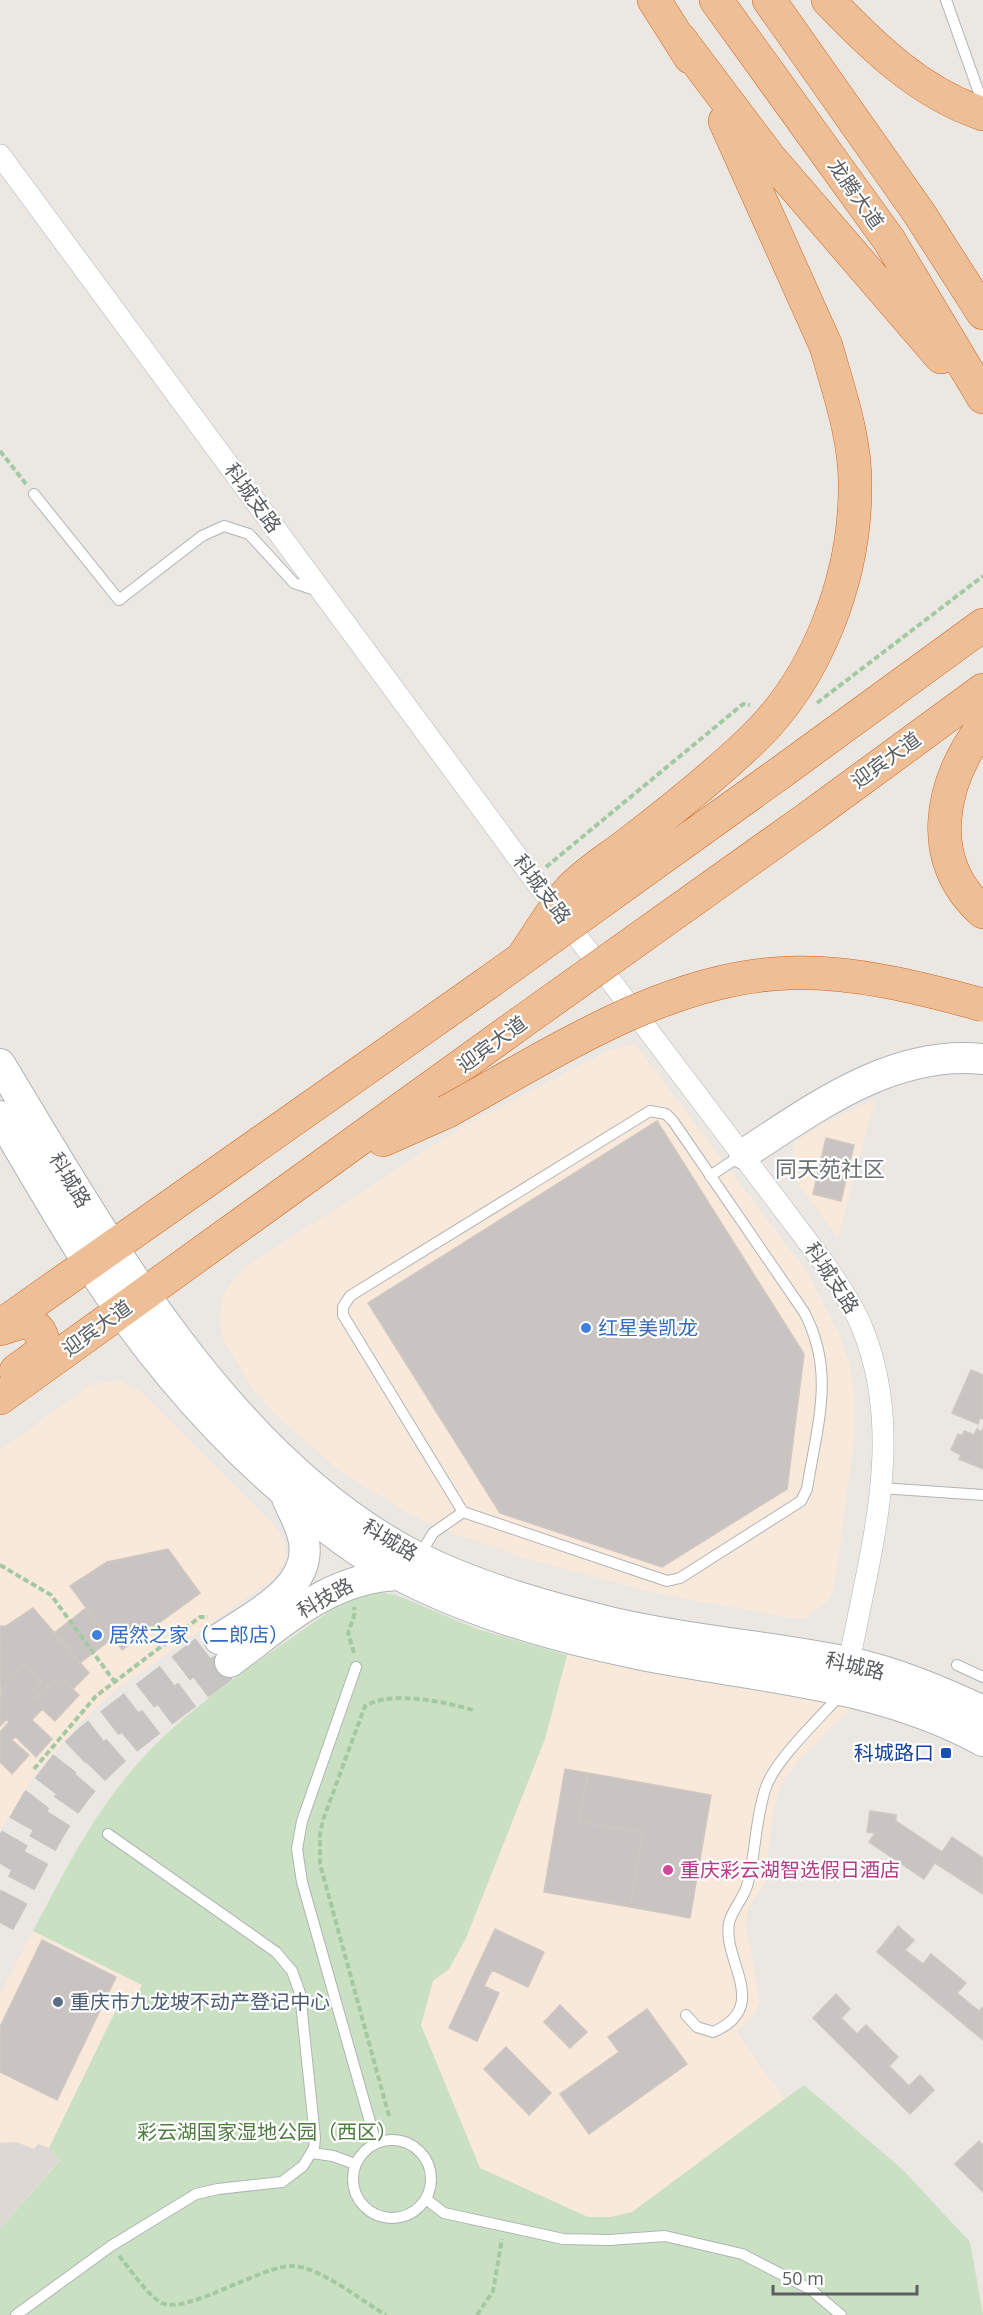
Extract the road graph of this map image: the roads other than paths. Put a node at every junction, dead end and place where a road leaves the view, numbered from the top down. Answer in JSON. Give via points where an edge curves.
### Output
{"nodes":[{"id":1,"x":654,"y":0,"type":"edge"},
{"id":2,"x":716,"y":0,"type":"edge"},
{"id":3,"x":769,"y":0,"type":"edge"},
{"id":4,"x":828,"y":0,"type":"edge"},
{"id":5,"x":946,"y":0,"type":"edge"},
{"id":6,"x":680,"y":39,"type":"junction"},
{"id":7,"x":983,"y":98,"type":"edge"},
{"id":8,"x":983,"y":114,"type":"edge"},
{"id":9,"x":0,"y":155,"type":"edge"},
{"id":10,"x":983,"y":314,"type":"edge"},
{"id":11,"x":983,"y":397,"type":"edge"},
{"id":12,"x":983,"y":406,"type":"edge"},
{"id":13,"x":34,"y":494,"type":"road end"},
{"id":14,"x":324,"y":594,"type":"junction"},
{"id":15,"x":983,"y":625,"type":"edge"},
{"id":16,"x":983,"y":690,"type":"edge"},
{"id":17,"x":983,"y":726,"type":"edge"},
{"id":18,"x":983,"y":912,"type":"edge"},
{"id":19,"x":522,"y":958,"type":"junction"},
{"id":20,"x":983,"y":1005,"type":"edge"},
{"id":21,"x":983,"y":1059,"type":"edge"},
{"id":22,"x":0,"y":1064,"type":"edge"},
{"id":23,"x":0,"y":1116,"type":"edge"},
{"id":24,"x":744,"y":1154,"type":"junction"},
{"id":25,"x":321,"y":1168,"type":"junction"},
{"id":26,"x":710,"y":1176,"type":"junction"},
{"id":27,"x":100,"y":1256,"type":"junction"},
{"id":28,"x":132,"y":1303,"type":"junction"},
{"id":29,"x":0,"y":1328,"type":"edge"},
{"id":30,"x":0,"y":1382,"type":"edge"},
{"id":31,"x":0,"y":1398,"type":"edge"},
{"id":32,"x":881,"y":1488,"type":"junction"},
{"id":33,"x":285,"y":1493,"type":"junction"},
{"id":34,"x":983,"y":1495,"type":"edge"},
{"id":35,"x":463,"y":1512,"type":"junction"},
{"id":36,"x":409,"y":1566,"type":"junction"},
{"id":37,"x":957,"y":1665,"type":"dead end"},
{"id":38,"x":356,"y":1667,"type":"road end"},
{"id":39,"x":847,"y":1676,"type":"junction"},
{"id":40,"x":983,"y":1677,"type":"edge"},
{"id":41,"x":983,"y":1711,"type":"edge"},
{"id":42,"x":983,"y":1740,"type":"edge"},
{"id":43,"x":108,"y":1834,"type":"dead end"},
{"id":44,"x":686,"y":2015,"type":"dead end"},
{"id":45,"x":376,"y":2143,"type":"junction"},
{"id":46,"x":312,"y":2153,"type":"junction"},
{"id":47,"x":355,"y":2164,"type":"junction"},
{"id":48,"x":426,"y":2199,"type":"junction"},
{"id":49,"x":16,"y":2315,"type":"edge"},
{"id":50,"x":841,"y":2315,"type":"edge"}],
"edges":[{"from":1,"to":6,"type":"highway"},
{"from":2,"to":11,"type":"highway","name":"龙腾大道","via":[[889,240]]},
{"from":3,"to":10,"type":"highway","name":"龙腾大道","via":[[919,213]]},
{"from":4,"to":8,"type":"highway","via":[[910,78]]},
{"from":5,"to":7,"type":"lane"},
{"from":6,"to":12,"type":"highway","via":[[769,157]]},
{"from":6,"to":19,"type":"highway","bridge":true,"via":[[725,120],[826,346],[850,429],[855,487],[849,545],[836,598],[817,649],[789,696],[752,740],[570,890]]},
{"from":9,"to":14,"type":"street","name":"科城支路"},
{"from":13,"to":14,"type":"lane","via":[[119,600],[202,536],[224,526],[249,534],[294,583]]},
{"from":14,"to":24,"type":"street","name":"科城支路","via":[[533,878]]},
{"from":15,"to":19,"type":"highway","bridge":true},
{"from":16,"to":25,"type":"highway","name":"迎宾大道","bridge":true},
{"from":17,"to":18,"type":"highway","via":[[967,747],[950,786],[944,820],[946,853],[959,883]]},
{"from":19,"to":27,"type":"highway","bridge":true},
{"from":20,"to":25,"type":"highway","bridge":true,"via":[[873,979],[790,972],[724,981],[662,1000],[605,1025],[446,1112]]},
{"from":21,"to":24,"type":"main road","via":[[932,1059],[873,1078],[813,1109]]},
{"from":22,"to":27,"type":"main road","name":"科城路"},
{"from":23,"to":27,"type":"main road","name":"科城路"},
{"from":24,"to":26,"type":"lane"},
{"from":24,"to":32,"type":"street","name":"科城支路","via":[[824,1263],[860,1323],[872,1354],[883,1410]]},
{"from":25,"to":28,"type":"highway","name":"迎宾大道"},
{"from":26,"to":35,"type":"lane","via":[[673,1121],[666,1114],[650,1111],[345,1301],[343,1315]]},
{"from":26,"to":35,"type":"lane","via":[[804,1312],[817,1340],[823,1383],[807,1489],[801,1501],[680,1578],[668,1581]]},
{"from":27,"to":28,"type":"main road","name":"科城路"},
{"from":27,"to":29,"type":"highway"},
{"from":28,"to":31,"type":"highway","name":"迎宾大道"},
{"from":28,"to":33,"type":"main road","name":"科城路","via":[[183,1390]]},
{"from":28,"to":36,"type":"main road","name":"科城路","via":[[281,1457]]},
{"from":29,"to":30,"type":"highway","via":[[29,1323],[43,1341],[36,1356]]},
{"from":32,"to":34,"type":"lane"},
{"from":32,"to":39,"type":"street","name":"科城支路"},
{"from":33,"to":36,"type":"main road","name":"科城路","via":[[346,1542]]},
{"from":33,"to":36,"type":"main road","name":"科技路","via":[[304,1542],[301,1571],[278,1598],[220,1640],[301,1610],[339,1586]]},
{"from":35,"to":36,"type":"lane","via":[[433,1533]]},
{"from":36,"to":39,"type":"main road","name":"科城路","via":[[593,1618]]},
{"from":37,"to":40,"type":"lane"},
{"from":38,"to":45,"type":"lane","via":[[302,1821],[297,1849],[302,1882]]},
{"from":39,"to":41,"type":"main road","name":"科城路","via":[[946,1694]]},
{"from":39,"to":42,"type":"main road","name":"科城路"},
{"from":39,"to":44,"type":"lane","via":[[775,1769],[766,1788],[747,1886],[729,1925],[742,1988],[741,2006],[729,2022],[713,2032],[697,2027]]},
{"from":43,"to":46,"type":"lane","via":[[276,1952],[292,1971],[300,1993],[315,2137]]},
{"from":45,"to":47,"type":"lane"},
{"from":45,"to":48,"type":"lane","via":[[398,2139],[421,2152],[431,2175]]},
{"from":46,"to":47,"type":"lane"},
{"from":46,"to":49,"type":"lane","via":[[297,2172],[282,2182],[196,2194],[111,2246]]},
{"from":47,"to":48,"type":"lane","via":[[354,2190],[369,2211],[382,2217],[400,2217],[418,2209]]},
{"from":48,"to":50,"type":"lane","via":[[444,2213],[563,2239],[665,2236],[742,2254],[810,2289]]}]}
